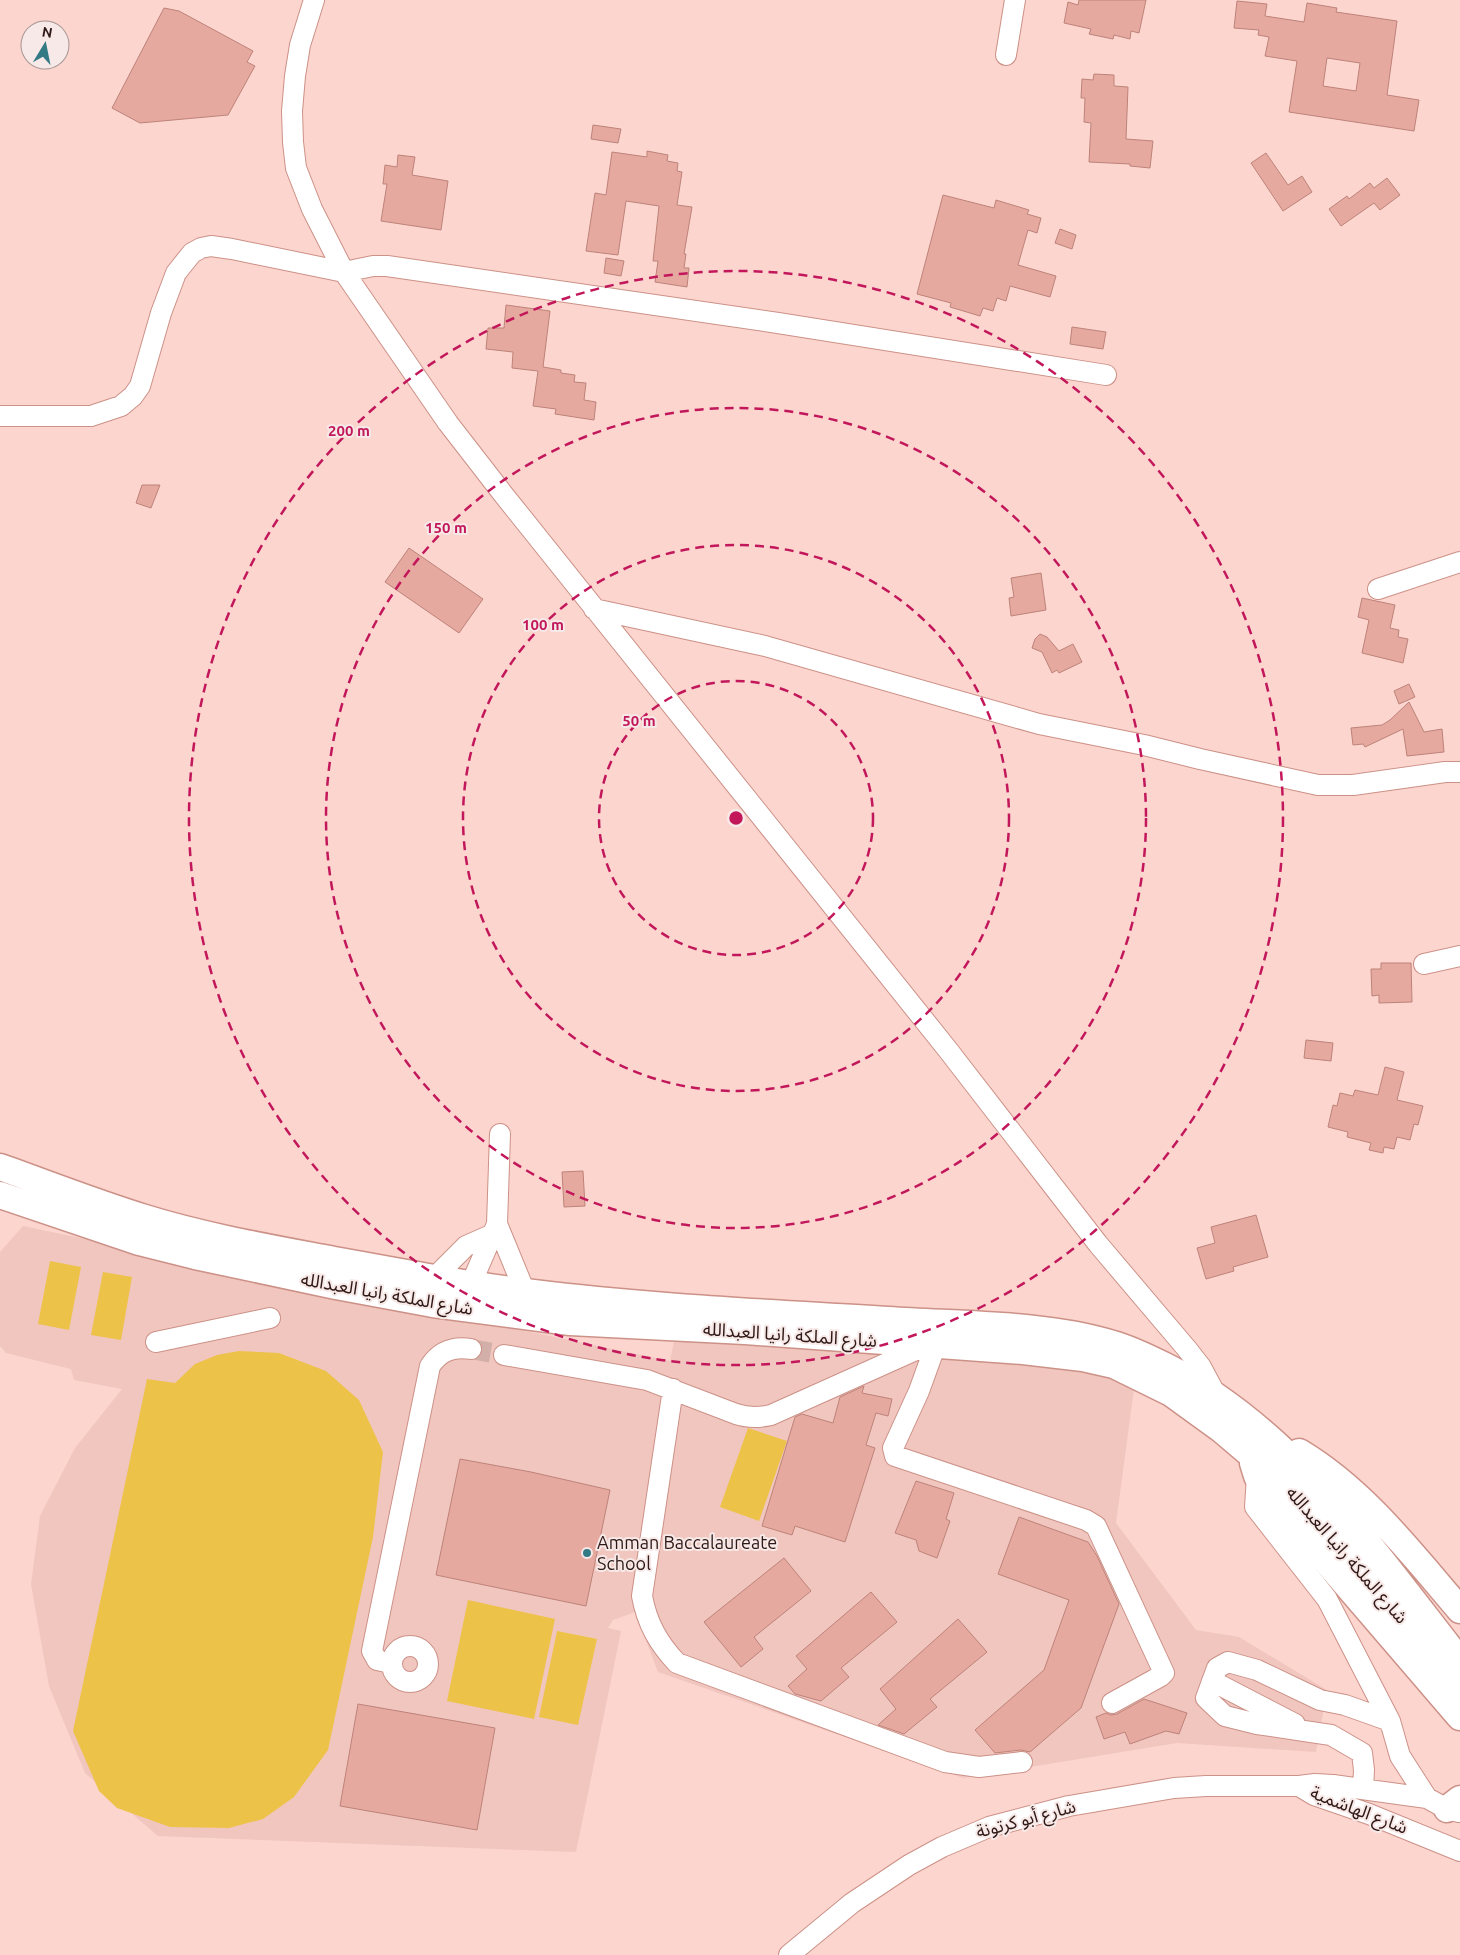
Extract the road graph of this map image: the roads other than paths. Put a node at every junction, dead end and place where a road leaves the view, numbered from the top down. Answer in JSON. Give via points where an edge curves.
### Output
{"nodes":[{"id":1,"x":314,"y":0,"type":"edge"},
{"id":2,"x":1015,"y":0,"type":"edge"},
{"id":3,"x":1006,"y":55,"type":"dead end"},
{"id":4,"x":344,"y":272,"type":"junction"},
{"id":5,"x":1106,"y":375,"type":"dead end"},
{"id":6,"x":0,"y":416,"type":"edge"},
{"id":7,"x":1460,"y":562,"type":"edge"},
{"id":8,"x":1378,"y":588,"type":"dead end"},
{"id":9,"x":594,"y":609,"type":"junction"},
{"id":10,"x":1460,"y":772,"type":"edge"},
{"id":11,"x":1460,"y":956,"type":"edge"},
{"id":12,"x":1424,"y":964,"type":"dead end"},
{"id":13,"x":500,"y":1134,"type":"dead end"},
{"id":14,"x":0,"y":1167,"type":"edge"},
{"id":15,"x":0,"y":1195,"type":"edge"},
{"id":16,"x":494,"y":1229,"type":"junction"},
{"id":17,"x":434,"y":1278,"type":"junction"},
{"id":18,"x":471,"y":1284,"type":"junction"},
{"id":19,"x":525,"y":1292,"type":"junction"},
{"id":20,"x":270,"y":1318,"type":"dead end"},
{"id":21,"x":156,"y":1342,"type":"dead end"},
{"id":22,"x":932,"y":1344,"type":"junction"},
{"id":23,"x":471,"y":1350,"type":"tunnel mouth"},
{"id":24,"x":504,"y":1355,"type":"tunnel mouth"},
{"id":25,"x":673,"y":1389,"type":"junction"},
{"id":26,"x":1217,"y":1397,"type":"junction"},
{"id":27,"x":1254,"y":1425,"type":"junction"},
{"id":28,"x":1253,"y":1464,"type":"junction"},
{"id":29,"x":1327,"y":1600,"type":"junction"},
{"id":30,"x":1361,"y":1600,"type":"junction"},
{"id":31,"x":1460,"y":1610,"type":"edge"},
{"id":32,"x":1460,"y":1661,"type":"edge"},
{"id":33,"x":391,"y":1664,"type":"dead end"},
{"id":34,"x":1460,"y":1690,"type":"edge"},
{"id":35,"x":1112,"y":1703,"type":"dead end"},
{"id":36,"x":1460,"y":1716,"type":"edge"},
{"id":37,"x":1390,"y":1721,"type":"junction"},
{"id":38,"x":1022,"y":1762,"type":"dead end"},
{"id":39,"x":1299,"y":1786,"type":"junction"},
{"id":40,"x":1363,"y":1789,"type":"junction"},
{"id":41,"x":1449,"y":1805,"type":"edge"},
{"id":42,"x":1460,"y":1851,"type":"edge"},
{"id":43,"x":789,"y":1955,"type":"edge"}],
"edges":[{"from":1,"to":4,"type":"street","via":[[300,44],[295,76],[293,142],[296,168],[312,209]]},
{"from":2,"to":3,"type":"street"},
{"from":4,"to":5,"type":"street","via":[[387,266]]},
{"from":4,"to":6,"type":"street","via":[[232,249],[202,248],[192,253],[176,273],[140,386],[121,406],[91,416]]},
{"from":4,"to":9,"type":"street","via":[[448,423]]},
{"from":7,"to":8,"type":"street"},
{"from":9,"to":10,"type":"street","via":[[765,646],[1039,724],[1318,784],[1334,786]]},
{"from":9,"to":26,"type":"street","via":[[948,1050],[1104,1251],[1187,1349]]},
{"from":11,"to":12,"type":"street"},
{"from":13,"to":16,"type":"street"},
{"from":14,"to":17,"type":"main road","name":"شارع الملكة رانيا العبدالله","via":[[173,1226]]},
{"from":15,"to":22,"type":"main road","name":"شارع الملكة رانيا العبدالله","via":[[139,1242],[336,1286],[434,1304],[570,1322]]},
{"from":16,"to":17,"type":"street","via":[[466,1246]]},
{"from":16,"to":18,"type":"street"},
{"from":16,"to":19,"type":"street"},
{"from":17,"to":18,"type":"main road","name":"شارع الملكة رانيا العبدالله"},
{"from":18,"to":19,"type":"main road","name":"شارع الملكة رانيا العبدالله"},
{"from":19,"to":26,"type":"main road","name":"شارع الملكة رانيا العبدالله","via":[[789,1315],[1050,1332],[1133,1351]]},
{"from":20,"to":21,"type":"street"},
{"from":22,"to":25,"type":"street","via":[[761,1417],[736,1414]]},
{"from":22,"to":28,"type":"main road","name":"شارع الملكة رانيا العبدالله","via":[[1055,1354],[1114,1365],[1171,1393],[1222,1430]]},
{"from":22,"to":35,"type":"street","via":[[918,1391],[893,1448],[895,1456],[1096,1526],[1164,1671],[1161,1676]]},
{"from":23,"to":33,"type":"street","via":[[460,1347],[446,1351],[430,1366],[372,1651],[377,1660]]},
{"from":24,"to":25,"type":"street","via":[[647,1380]]},
{"from":25,"to":38,"type":"street","via":[[642,1596],[648,1621],[660,1644],[676,1663],[945,1762],[979,1767]]},
{"from":26,"to":27,"type":"main road","name":"شارع الملكة رانيا العبدالله"},
{"from":27,"to":31,"type":"main road","via":[[1337,1478],[1387,1527]]},
{"from":27,"to":32,"type":"main road","name":"شارع الملكة رانيا العبدالله","via":[[1287,1454],[1360,1532]]},
{"from":28,"to":29,"type":"street","via":[[1255,1507]]},
{"from":28,"to":30,"type":"main road","via":[[1272,1497]]},
{"from":28,"to":34,"type":"main road","name":"شارع الملكة رانيا العبدالله","via":[[1289,1487],[1327,1527]]},
{"from":29,"to":30,"type":"street"},
{"from":29,"to":37,"type":"street"},
{"from":30,"to":36,"type":"main road"},
{"from":37,"to":40,"type":"street","via":[[1320,1700],[1256,1670],[1228,1662],[1217,1668],[1212,1681],[1308,1731],[1331,1735],[1362,1753]]},
{"from":37,"to":41,"type":"street","via":[[1400,1756]]},
{"from":39,"to":40,"type":"street","name":"شارع الهاشمية","via":[[1324,1784]]},
{"from":39,"to":42,"type":"street","name":"شارع الهاشمية","via":[[1314,1795]]},
{"from":39,"to":43,"type":"street","name":"شارع أبو كرتونة","via":[[1165,1789],[1069,1806],[989,1827],[910,1865],[852,1903]]},
{"from":40,"to":41,"type":"street","name":"شارع الهاشمية"}]}
